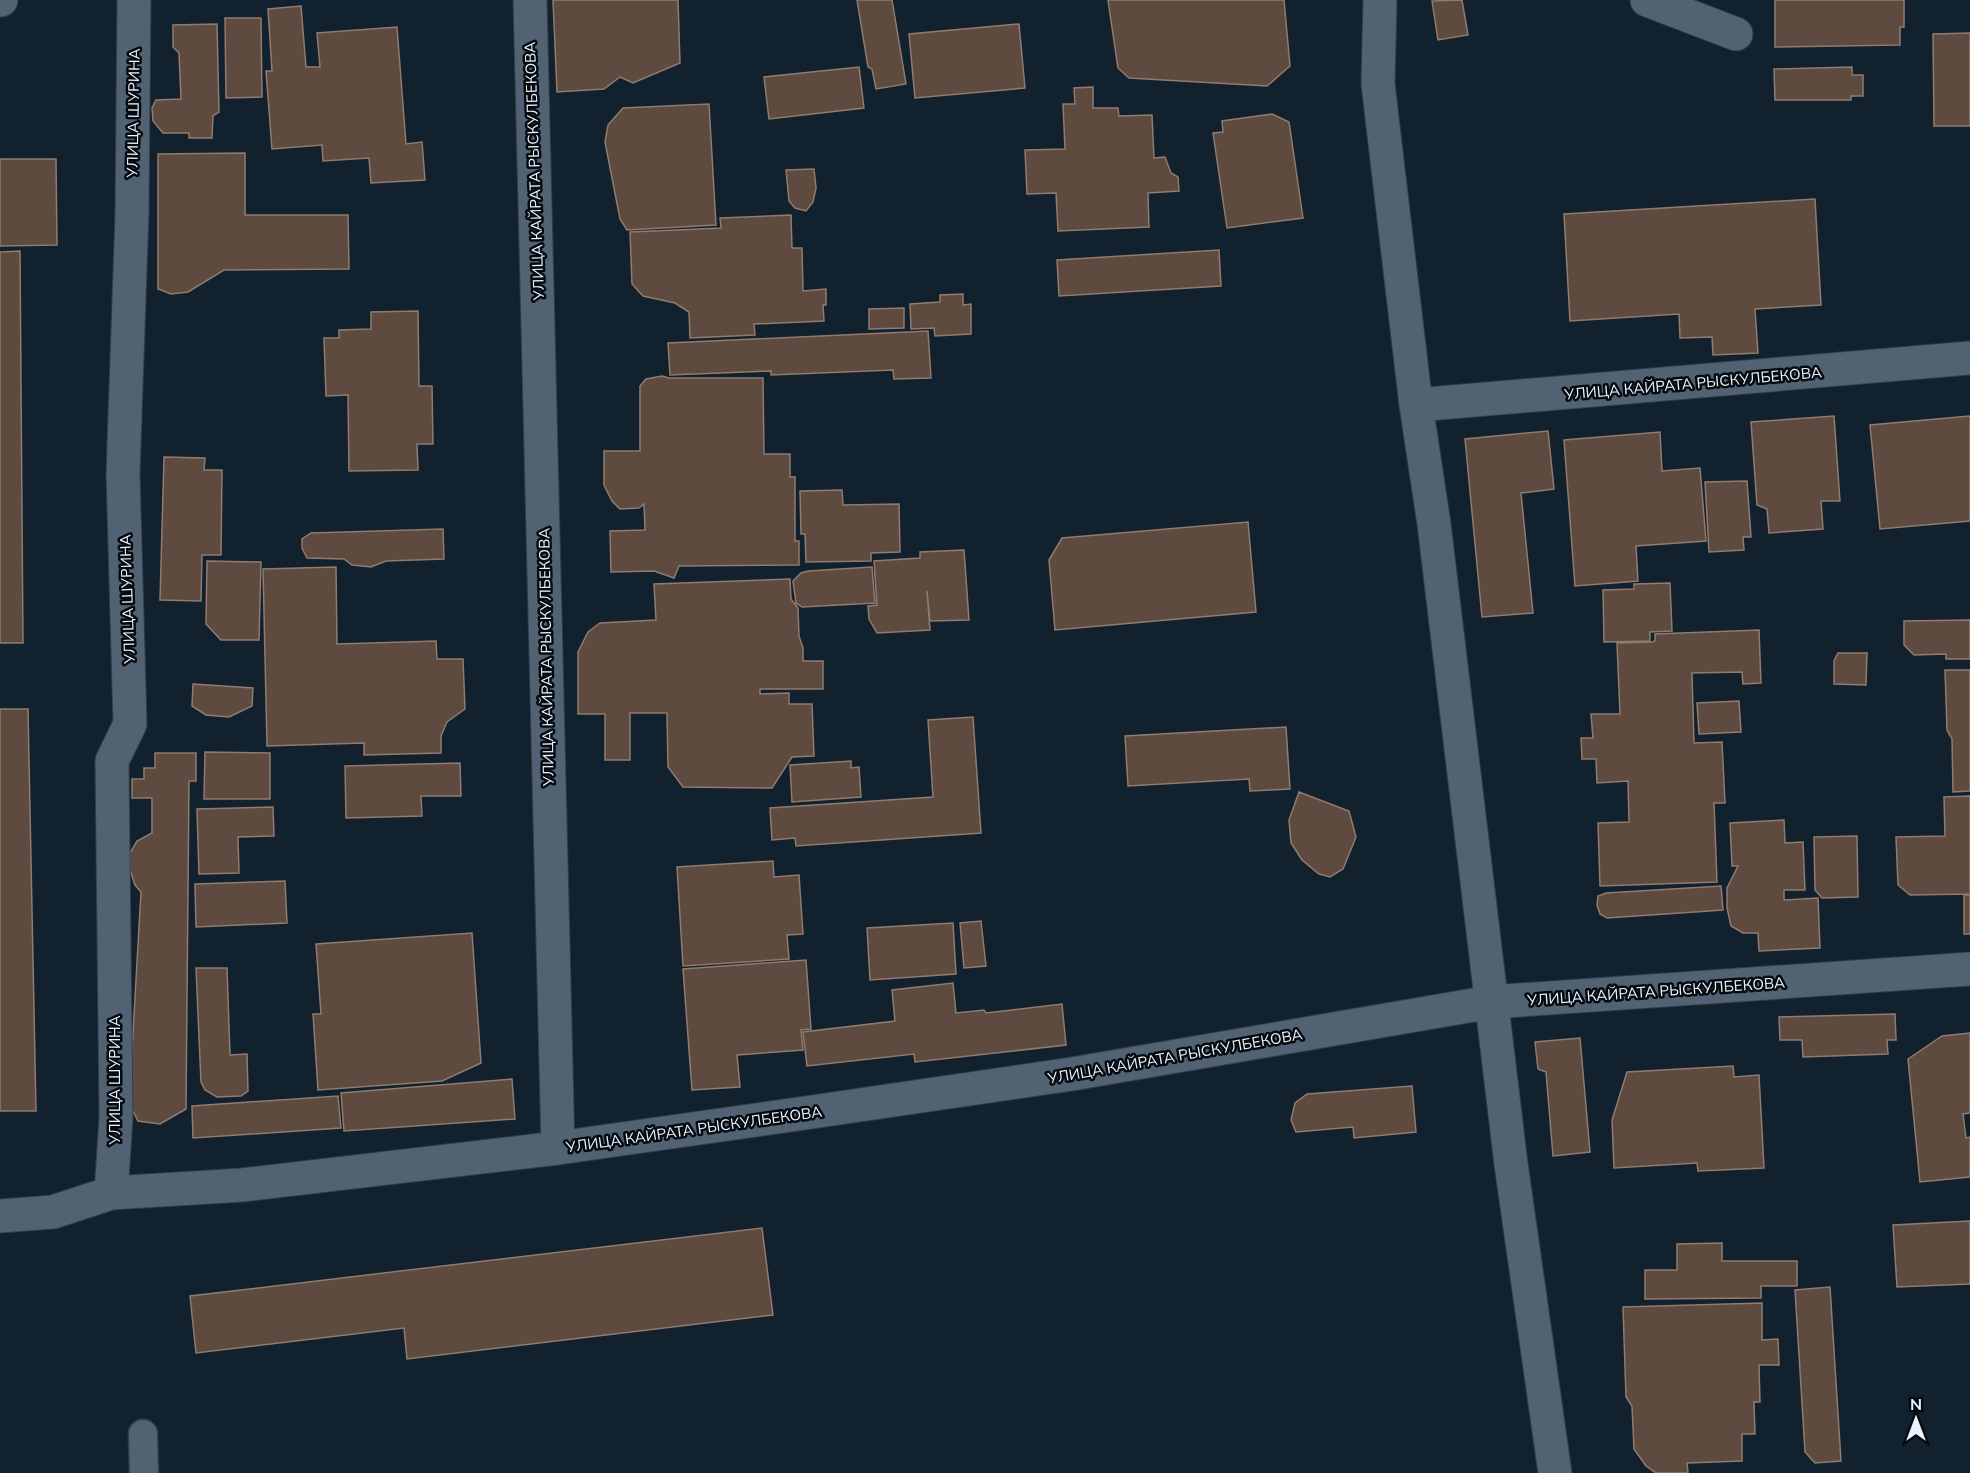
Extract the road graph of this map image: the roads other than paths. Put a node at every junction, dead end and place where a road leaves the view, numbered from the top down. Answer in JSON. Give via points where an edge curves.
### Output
{"nodes":[{"id":1,"x":134,"y":0,"type":"edge"},
{"id":2,"x":530,"y":0,"type":"edge"},
{"id":3,"x":1380,"y":0,"type":"edge"},
{"id":4,"x":1647,"y":0,"type":"edge"},
{"id":5,"x":1736,"y":34,"type":"dead end"},
{"id":6,"x":1970,"y":358,"type":"edge"},
{"id":7,"x":1416,"y":405,"type":"junction"},
{"id":8,"x":1970,"y":969,"type":"edge"},
{"id":9,"x":1491,"y":1002,"type":"junction"},
{"id":10,"x":558,"y":1148,"type":"junction"},
{"id":11,"x":111,"y":1193,"type":"junction"},
{"id":12,"x":0,"y":1216,"type":"edge"},
{"id":13,"x":143,"y":1434,"type":"dead end"},
{"id":14,"x":144,"y":1473,"type":"edge"},
{"id":15,"x":1555,"y":1473,"type":"edge"}],
"edges":[{"from":1,"to":11,"type":"street","name":"УЛИЦА ШУРИНА","via":[[123,474],[130,724],[112,761],[116,1118]]},
{"from":2,"to":10,"type":"street","name":"УЛИЦА КАЙРАТА РЫСКУЛБЕКОВА"},
{"from":3,"to":7,"type":"street","via":[[1378,84]]},
{"from":4,"to":5,"type":"street"},
{"from":6,"to":7,"type":"street","name":"УЛИЦА КАЙРАТА РЫСКУЛБЕКОВА"},
{"from":7,"to":9,"type":"street","via":[[1434,524]]},
{"from":8,"to":9,"type":"street","name":"УЛИЦА КАЙРАТА РЫСКУЛБЕКОВА"},
{"from":9,"to":10,"type":"street","name":"УЛИЦА КАЙРАТА РЫСКУЛБЕКОВА","via":[[1072,1074]]},
{"from":9,"to":15,"type":"street"},
{"from":10,"to":11,"type":"street","via":[[242,1185]]},
{"from":11,"to":12,"type":"street","via":[[53,1212]]},
{"from":13,"to":14,"type":"lane"}]}
